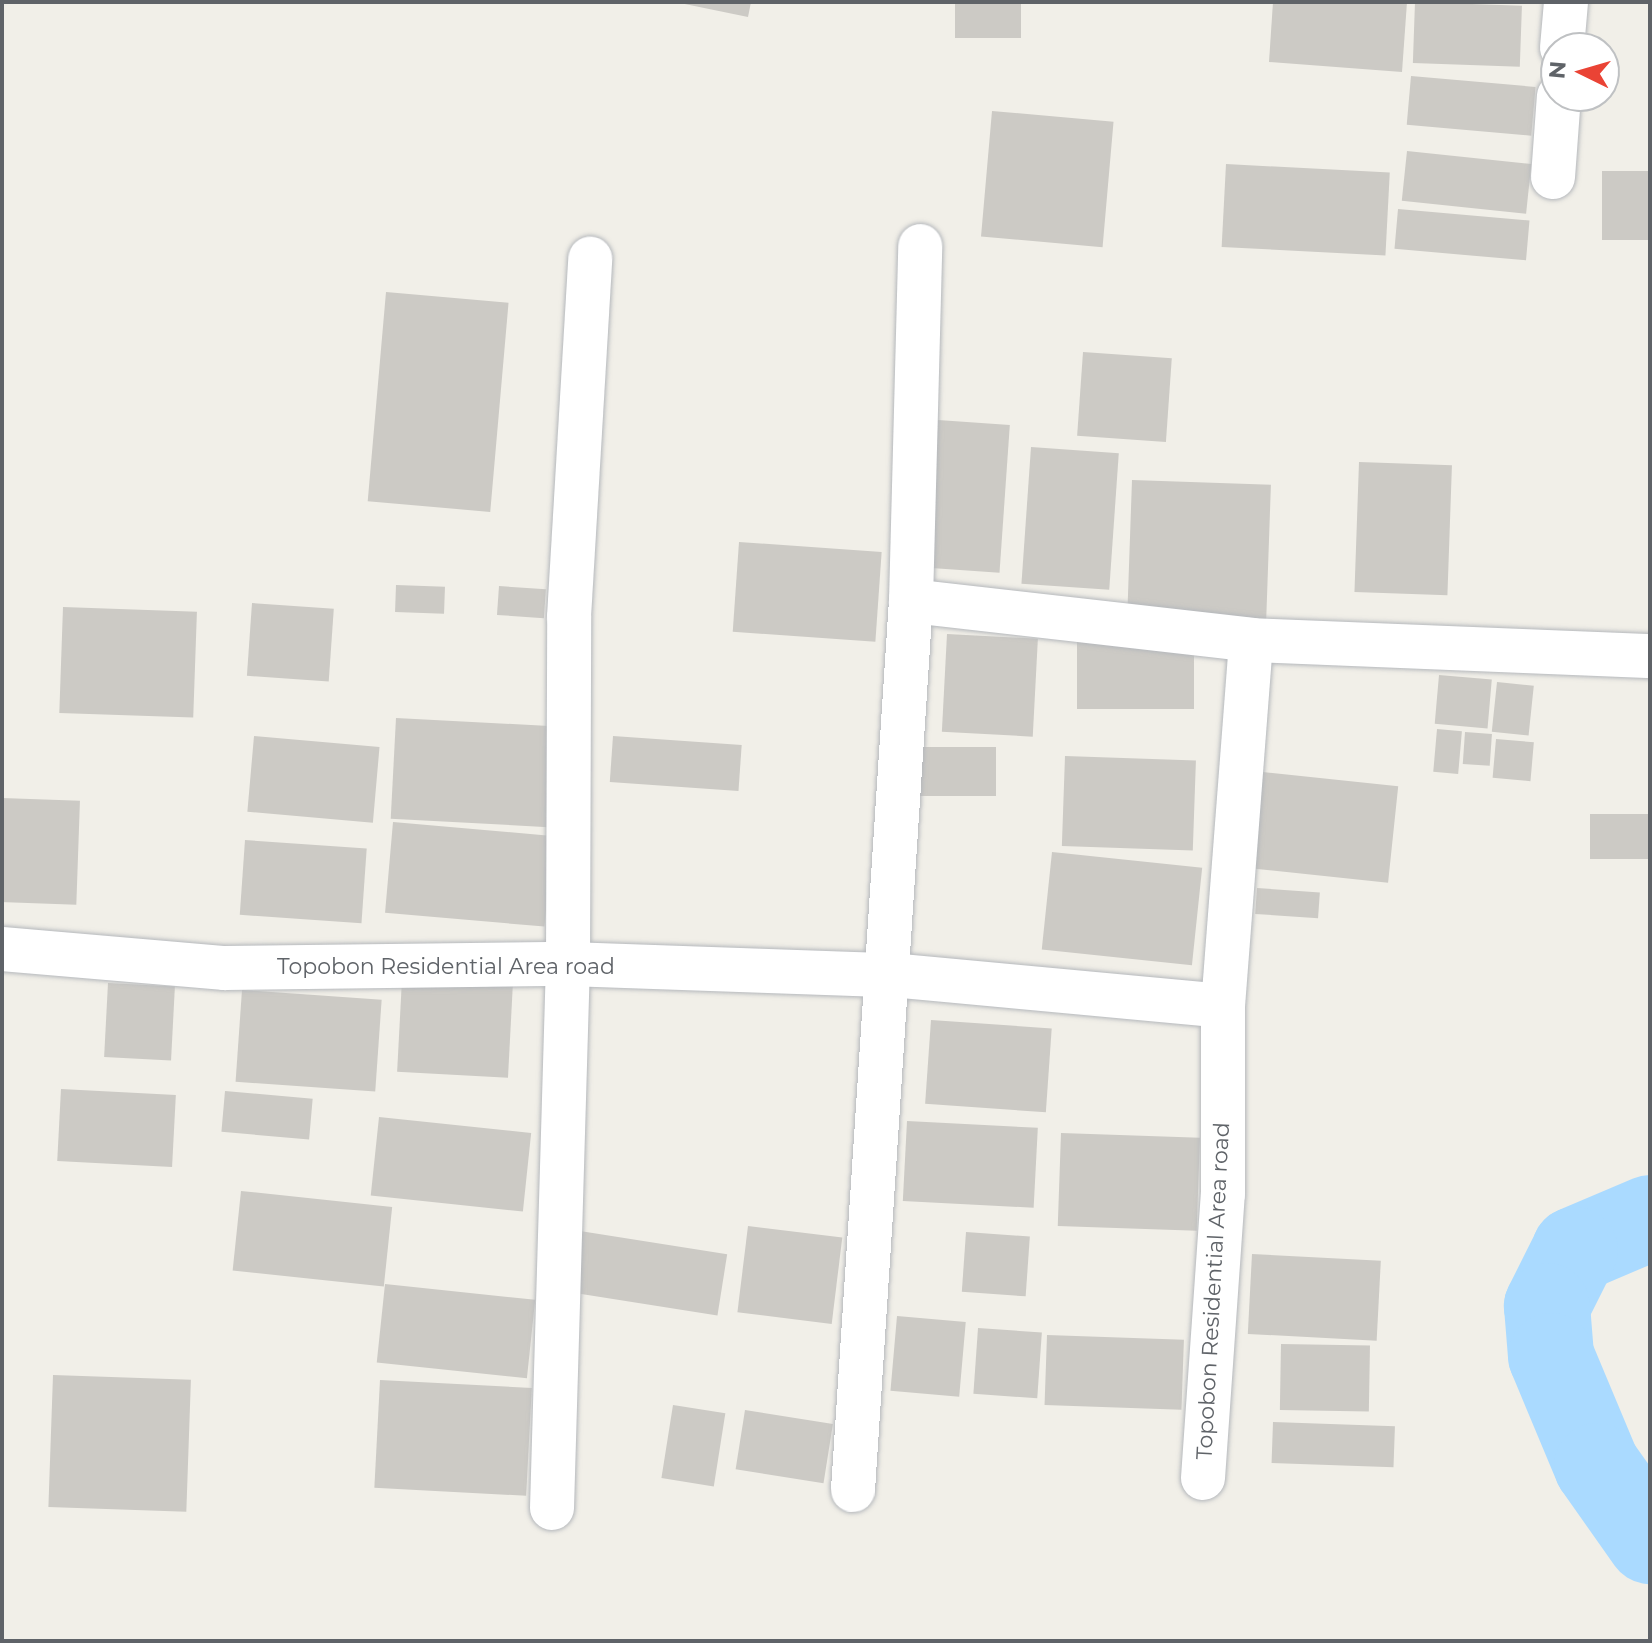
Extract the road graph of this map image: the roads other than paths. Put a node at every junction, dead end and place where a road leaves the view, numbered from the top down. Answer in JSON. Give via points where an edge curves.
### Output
{"nodes":[{"id":1,"x":1566,"y":2,"type":"edge"},
{"id":2,"x":1563,"y":32,"type":"edge"},
{"id":3,"x":1558,"y":112,"type":"edge"},
{"id":4,"x":1553,"y":177,"type":"dead end"},
{"id":5,"x":920,"y":246,"type":"dead end"},
{"id":6,"x":590,"y":259,"type":"dead end"},
{"id":7,"x":911,"y":601,"type":"junction"},
{"id":8,"x":1251,"y":640,"type":"junction"},
{"id":9,"x":1650,"y":656,"type":"edge"},
{"id":10,"x":2,"y":949,"type":"edge"},
{"id":11,"x":568,"y":964,"type":"junction"},
{"id":12,"x":890,"y":975,"type":"junction"},
{"id":13,"x":1223,"y":1006,"type":"junction"},
{"id":14,"x":1203,"y":1478,"type":"dead end"},
{"id":15,"x":853,"y":1490,"type":"dead end"},
{"id":16,"x":552,"y":1508,"type":"dead end"}],
"edges":[{"from":1,"to":2,"type":"street"},
{"from":3,"to":4,"type":"street"},
{"from":5,"to":7,"type":"street"},
{"from":6,"to":11,"type":"street","via":[[569,617]]},
{"from":7,"to":8,"type":"street"},
{"from":7,"to":12,"type":"street"},
{"from":8,"to":9,"type":"street"},
{"from":8,"to":13,"type":"street"},
{"from":10,"to":11,"type":"street","name":"Topobon Residential Area road","via":[[225,968]]},
{"from":11,"to":12,"type":"street","name":"Topobon Residential Area road"},
{"from":11,"to":16,"type":"street"},
{"from":12,"to":13,"type":"street","name":"Topobon Residential Area road"},
{"from":12,"to":15,"type":"street"},
{"from":13,"to":14,"type":"street","name":"Topobon Residential Area road","via":[[1223,1194]]}]}
